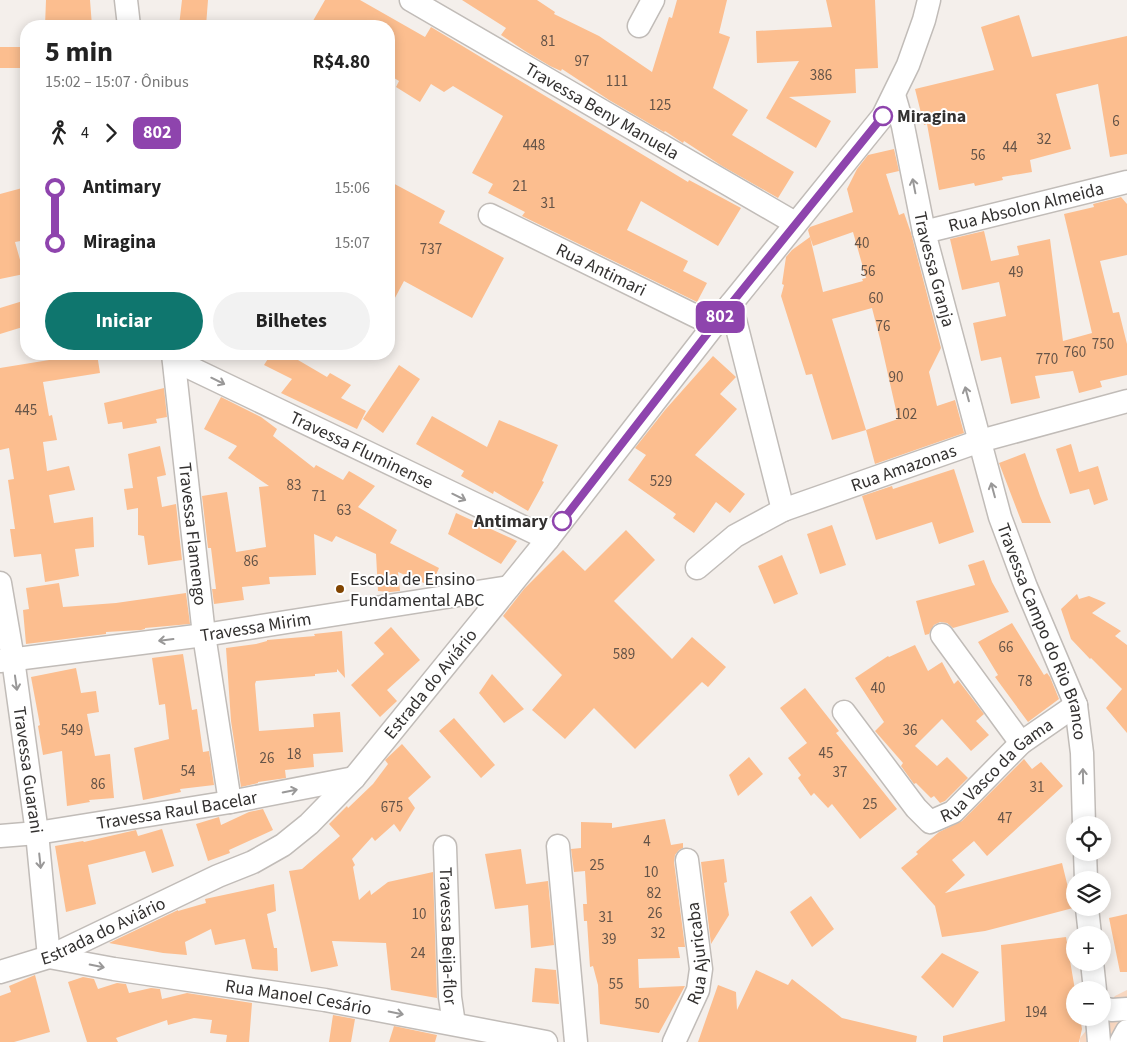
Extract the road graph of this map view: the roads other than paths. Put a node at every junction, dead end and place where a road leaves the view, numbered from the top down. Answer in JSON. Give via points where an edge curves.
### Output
{"nodes":[{"id":1,"x":126,"y":0,"type":"edge"},
{"id":2,"x":411,"y":0,"type":"edge"},
{"id":3,"x":654,"y":0,"type":"edge"},
{"id":4,"x":942,"y":0,"type":"edge"},
{"id":5,"x":926,"y":10,"type":"edge"},
{"id":6,"x":128,"y":20,"type":"edge"},
{"id":7,"x":639,"y":26,"type":"dead end"},
{"id":8,"x":894,"y":95,"type":"junction"},
{"id":9,"x":1127,"y":182,"type":"edge"},
{"id":10,"x":490,"y":215,"type":"dead end"},
{"id":11,"x":795,"y":223,"type":"junction"},
{"id":12,"x":924,"y":232,"type":"junction"},
{"id":13,"x":731,"y":304,"type":"junction"},
{"id":14,"x":714,"y":325,"type":"junction"},
{"id":15,"x":173,"y":360,"type":"edge"},
{"id":16,"x":179,"y":360,"type":"edge"},
{"id":17,"x":1127,"y":402,"type":"edge"},
{"id":18,"x":980,"y":441,"type":"junction"},
{"id":19,"x":783,"y":510,"type":"junction"},
{"id":20,"x":548,"y":539,"type":"junction"},
{"id":21,"x":697,"y":568,"type":"dead end"},
{"id":22,"x":0,"y":583,"type":"edge"},
{"id":23,"x":509,"y":587,"type":"junction"},
{"id":24,"x":204,"y":635,"type":"junction"},
{"id":25,"x":942,"y":635,"type":"dead end"},
{"id":26,"x":6,"y":660,"type":"edge"},
{"id":27,"x":1076,"y":705,"type":"junction"},
{"id":28,"x":844,"y":712,"type":"dead end"},
{"id":29,"x":1021,"y":743,"type":"junction"},
{"id":30,"x":354,"y":778,"type":"junction"},
{"id":31,"x":230,"y":802,"type":"junction"},
{"id":32,"x":1084,"y":816,"type":"edge"},
{"id":33,"x":37,"y":833,"type":"junction"},
{"id":34,"x":0,"y":836,"type":"edge"},
{"id":35,"x":558,"y":846,"type":"dead end"},
{"id":36,"x":445,"y":847,"type":"dead end"},
{"id":37,"x":687,"y":860,"type":"dead end"},
{"id":38,"x":49,"y":957,"type":"junction"},
{"id":39,"x":0,"y":972,"type":"edge"},
{"id":40,"x":1127,"y":1009,"type":"edge"},
{"id":41,"x":1111,"y":1010,"type":"edge"},
{"id":42,"x":454,"y":1024,"type":"junction"},
{"id":43,"x":1098,"y":1026,"type":"edge"},
{"id":44,"x":1127,"y":1031,"type":"edge"},
{"id":45,"x":546,"y":1042,"type":"edge"},
{"id":46,"x":576,"y":1042,"type":"edge"},
{"id":47,"x":674,"y":1042,"type":"edge"},
{"id":48,"x":1099,"y":1042,"type":"edge"},
{"id":49,"x":1121,"y":1042,"type":"edge"}],
"edges":[{"from":1,"to":6,"type":"street"},
{"from":2,"to":11,"type":"street","name":"Travessa Beny Manuela"},
{"from":3,"to":7,"type":"street"},
{"from":4,"to":5,"type":"street","name":"Estrada do Aviário"},
{"from":5,"to":8,"type":"street","name":"Estrada do Aviário","via":[[908,65]]},
{"from":8,"to":11,"type":"street","name":"Estrada do Aviário","via":[[883,116]]},
{"from":12,"to":8,"type":"street","name":"Travessa Granja","one_way":true},
{"from":9,"to":12,"type":"street","name":"Rua Absolon Almeida"},
{"from":10,"to":14,"type":"street","name":"Rua Antimari"},
{"from":11,"to":13,"type":"street","name":"Estrada do Aviário"},
{"from":18,"to":12,"type":"street","name":"Travessa Granja","one_way":true},
{"from":13,"to":14,"type":"street","name":"Estrada do Aviário"},
{"from":13,"to":19,"type":"street"},
{"from":14,"to":20,"type":"street","name":"Estrada do Aviário"},
{"from":15,"to":24,"type":"street","name":"Travessa Flamengo"},
{"from":16,"to":20,"type":"street","name":"Travessa Fluminense","one_way":true},
{"from":17,"to":18,"type":"street","name":"Rua Amazonas"},
{"from":18,"to":19,"type":"street","name":"Rua Amazonas"},
{"from":27,"to":18,"type":"street","name":"Travessa Campo do Rio Branco","one_way":true,"via":[[1000,517]]},
{"from":19,"to":21,"type":"street","name":"Rua Amazonas","via":[[735,536]]},
{"from":20,"to":23,"type":"street","name":"Estrada do Aviário"},
{"from":22,"to":26,"type":"street","name":"Travessa Guarani"},
{"from":23,"to":24,"type":"street","name":"Travessa Mirim"},
{"from":23,"to":30,"type":"street","name":"Estrada do Aviário"},
{"from":24,"to":26,"type":"street","name":"Travessa Mirim","one_way":true},
{"from":24,"to":31,"type":"street","name":"Travessa Flamengo"},
{"from":25,"to":29,"type":"street"},
{"from":26,"to":33,"type":"street","name":"Travessa Guarani","one_way":true},
{"from":27,"to":29,"type":"street","name":"Rua Vasco da Gama"},
{"from":32,"to":27,"type":"street","name":"Travessa Campo do Rio Branco","one_way":true,"via":[[1082,753]]},
{"from":28,"to":29,"type":"street","name":"Rua Vasco da Gama","via":[[930,822],[952,812]]},
{"from":31,"to":30,"type":"street","name":"Travessa Raul Bacelar","one_way":true},
{"from":30,"to":38,"type":"street","name":"Estrada do Aviário","via":[[309,824],[282,845],[253,862]]},
{"from":31,"to":33,"type":"street","name":"Travessa Raul Bacelar"},
{"from":33,"to":34,"type":"street","name":"Travessa Raul Bacelar"},
{"from":33,"to":38,"type":"street","name":"Travessa Guarani","one_way":true},
{"from":35,"to":46,"type":"street"},
{"from":36,"to":42,"type":"street","name":"Travessa Beija-flor","via":[[450,997]]},
{"from":37,"to":47,"type":"street","name":"Rua Ajuricaba","via":[[701,969],[698,990]]},
{"from":38,"to":39,"type":"street","name":"Estrada do Aviário"},
{"from":38,"to":42,"type":"street","name":"Rua Manoel Cesário","one_way":true,"via":[[114,970],[325,1000]]},
{"from":40,"to":41,"type":"street"},
{"from":42,"to":45,"type":"street","name":"Rua Manoel Cesário"},
{"from":43,"to":48,"type":"street"},
{"from":44,"to":49,"type":"street"}]}
